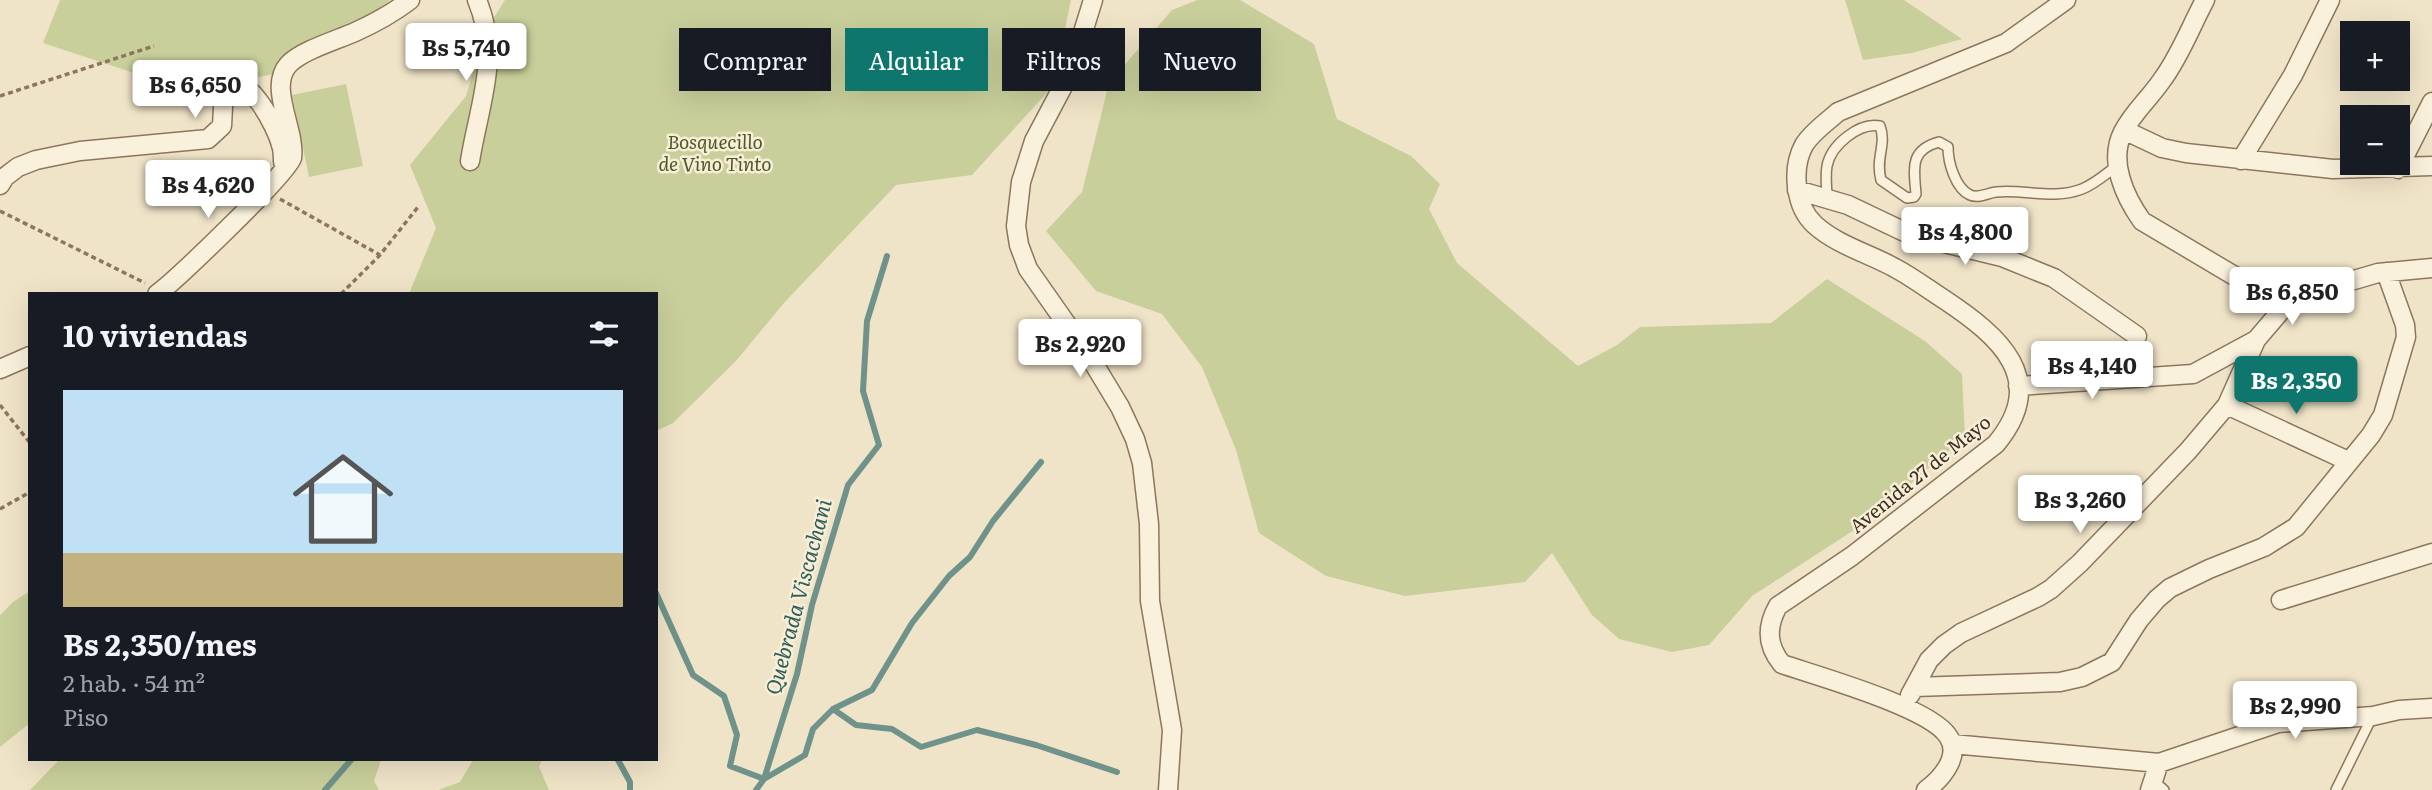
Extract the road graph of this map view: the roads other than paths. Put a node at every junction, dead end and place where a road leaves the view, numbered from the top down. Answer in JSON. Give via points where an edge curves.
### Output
{"nodes":[{"id":1,"x":410,"y":0,"type":"edge"},
{"id":2,"x":477,"y":0,"type":"edge"},
{"id":3,"x":1093,"y":0,"type":"edge"},
{"id":4,"x":2066,"y":0,"type":"edge"},
{"id":5,"x":2205,"y":0,"type":"edge"},
{"id":6,"x":2330,"y":0,"type":"edge"},
{"id":7,"x":2432,"y":102,"type":"edge"},
{"id":8,"x":2124,"y":130,"type":"junction"},
{"id":9,"x":2410,"y":145,"type":"edge"},
{"id":10,"x":2241,"y":160,"type":"junction"},
{"id":11,"x":470,"y":161,"type":"dead end"},
{"id":12,"x":2118,"y":165,"type":"junction"},
{"id":13,"x":2432,"y":166,"type":"edge"},
{"id":14,"x":2410,"y":168,"type":"edge"},
{"id":15,"x":2340,"y":169,"type":"edge"},
{"id":16,"x":282,"y":172,"type":"junction"},
{"id":17,"x":0,"y":185,"type":"edge"},
{"id":18,"x":1797,"y":190,"type":"junction"},
{"id":19,"x":1827,"y":199,"type":"junction"},
{"id":20,"x":2432,"y":268,"type":"edge"},
{"id":21,"x":2386,"y":272,"type":"junction"},
{"id":22,"x":159,"y":292,"type":"edge"},
{"id":23,"x":2285,"y":306,"type":"junction"},
{"id":24,"x":2137,"y":336,"type":"dead end"},
{"id":25,"x":2256,"y":340,"type":"junction"},
{"id":26,"x":28,"y":357,"type":"edge"},
{"id":27,"x":0,"y":369,"type":"edge"},
{"id":28,"x":2018,"y":386,"type":"junction"},
{"id":29,"x":2227,"y":405,"type":"junction"},
{"id":30,"x":2348,"y":461,"type":"junction"},
{"id":31,"x":2432,"y":553,"type":"edge"},
{"id":32,"x":2281,"y":600,"type":"dead end"},
{"id":33,"x":1915,"y":687,"type":"junction"},
{"id":34,"x":1904,"y":706,"type":"junction"},
{"id":35,"x":2432,"y":708,"type":"edge"},
{"id":36,"x":2373,"y":716,"type":"junction"},
{"id":37,"x":1952,"y":744,"type":"junction"},
{"id":38,"x":2159,"y":763,"type":"junction"},
{"id":39,"x":2156,"y":787,"type":"edge"},
{"id":40,"x":1168,"y":790,"type":"edge"},
{"id":41,"x":1926,"y":790,"type":"edge"},
{"id":42,"x":2336,"y":790,"type":"edge"}],
"edges":[{"from":1,"to":16,"type":"street","via":[[395,12],[289,63],[280,78],[292,161]]},
{"from":2,"to":11,"type":"street","via":[[489,54]]},
{"from":3,"to":40,"type":"street","via":[[1071,71],[1034,141],[1021,182],[1016,226],[1028,269],[1091,359],[1135,439],[1142,463],[1150,601],[1172,730]]},
{"from":4,"to":18,"type":"street","via":[[2006,43],[1838,111],[1803,146]]},
{"from":5,"to":8,"type":"street","via":[[2169,70]]},
{"from":6,"to":10,"type":"street","via":[[2293,75]]},
{"from":7,"to":9,"type":"street"},
{"from":8,"to":10,"type":"street","via":[[2162,148]]},
{"from":8,"to":12,"type":"street","via":[[2118,144]]},
{"from":10,"to":15,"type":"street"},
{"from":12,"to":19,"type":"lane","via":[[2084,188],[2061,194],[2004,192],[1979,197],[1963,189],[1952,169],[1948,147],[1939,142],[1926,145],[1919,154],[1913,166],[1916,194],[1907,198],[1881,180],[1878,159],[1884,135],[1880,126],[1874,125],[1860,128],[1833,152],[1827,163]]},
{"from":12,"to":23,"type":"street","via":[[2131,206],[2142,221]]},
{"from":13,"to":14,"type":"street"},
{"from":16,"to":17,"type":"street","via":[[282,147],[276,130],[250,90],[232,83],[224,88],[222,126],[208,139],[80,151],[36,160],[18,167]]},
{"from":16,"to":22,"type":"street"},
{"from":18,"to":19,"type":"street"},
{"from":18,"to":28,"type":"street","name":"Avenida 27 de Mayo","via":[[1803,210],[1815,225],[1898,269],[1998,340],[2015,365]]},
{"from":19,"to":24,"type":"street","via":[[1911,235],[2002,257],[2054,278]]},
{"from":20,"to":21,"type":"street"},
{"from":21,"to":23,"type":"street","via":[[2313,292]]},
{"from":21,"to":30,"type":"street","via":[[2406,337],[2383,415]]},
{"from":23,"to":25,"type":"street"},
{"from":25,"to":28,"type":"street","via":[[2193,374]]},
{"from":25,"to":29,"type":"street"},
{"from":26,"to":27,"type":"street"},
{"from":28,"to":34,"type":"street","name":"Avenida 27 de Mayo","via":[[2010,426],[1996,444],[1852,556],[1777,606],[1772,617],[1770,643],[1782,664]]},
{"from":29,"to":30,"type":"street"},
{"from":29,"to":33,"type":"street","via":[[2080,563],[2038,597],[1944,645],[1929,660]]},
{"from":30,"to":33,"type":"street","via":[[2296,527],[2157,598],[2112,662],[2097,671],[2060,681]]},
{"from":31,"to":32,"type":"street"},
{"from":33,"to":34,"type":"street"},
{"from":34,"to":37,"type":"street","name":"Avenida 27 de Mayo","via":[[1941,728]]},
{"from":35,"to":36,"type":"street"},
{"from":36,"to":38,"type":"street","via":[[2278,723]]},
{"from":36,"to":42,"type":"lane"},
{"from":37,"to":38,"type":"street"},
{"from":37,"to":41,"type":"street","via":[[1945,773]]},
{"from":38,"to":39,"type":"street"}]}
